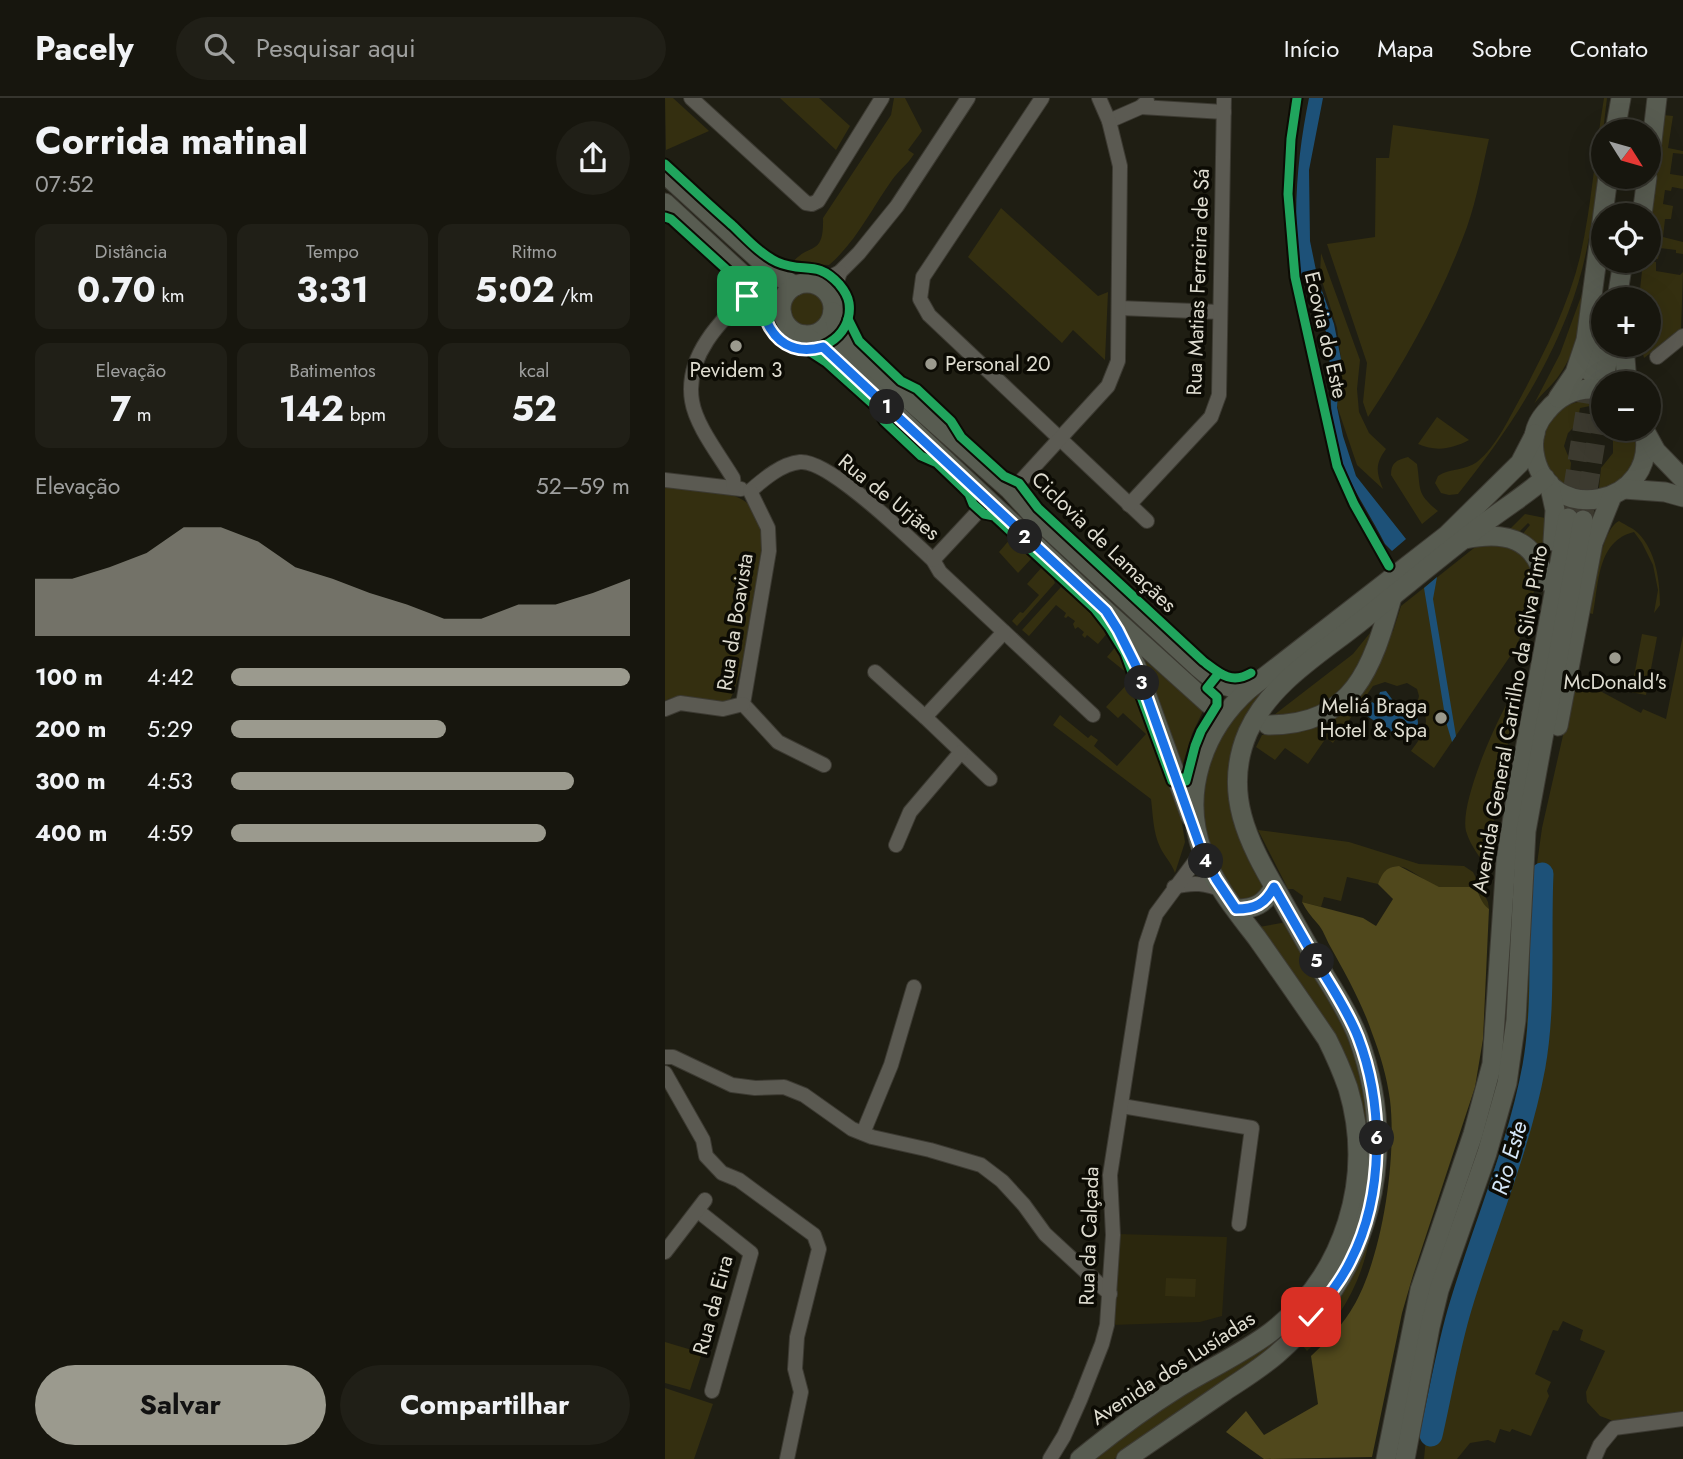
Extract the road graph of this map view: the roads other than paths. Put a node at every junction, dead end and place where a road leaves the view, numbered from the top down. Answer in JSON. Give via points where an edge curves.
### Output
{"nodes":[{"id":1,"x":691,"y":98,"type":"edge"},
{"id":2,"x":882,"y":98,"type":"edge"},
{"id":3,"x":968,"y":98,"type":"edge"},
{"id":4,"x":1042,"y":98,"type":"edge"},
{"id":5,"x":1099,"y":98,"type":"edge"},
{"id":6,"x":1621,"y":98,"type":"edge"},
{"id":7,"x":1630,"y":98,"type":"edge"},
{"id":8,"x":1647,"y":98,"type":"edge"},
{"id":9,"x":1657,"y":98,"type":"edge"},
{"id":10,"x":1146,"y":102,"type":"edge"},
{"id":11,"x":1224,"y":105,"type":"edge"},
{"id":12,"x":1617,"y":119,"type":"edge"},
{"id":13,"x":1627,"y":119,"type":"edge"},
{"id":14,"x":1643,"y":119,"type":"edge"},
{"id":15,"x":1655,"y":119,"type":"edge"},
{"id":16,"x":1109,"y":121,"type":"junction"},
{"id":17,"x":665,"y":174,"type":"edge"},
{"id":18,"x":1606,"y":189,"type":"edge"},
{"id":19,"x":665,"y":203,"type":"edge"},
{"id":20,"x":840,"y":272,"type":"junction"},
{"id":21,"x":1606,"y":273,"type":"edge"},
{"id":22,"x":803,"y":285,"type":"junction"},
{"id":23,"x":756,"y":287,"type":"junction"},
{"id":24,"x":832,"y":306,"type":"junction"},
{"id":25,"x":1119,"y":308,"type":"junction"},
{"id":26,"x":1220,"y":312,"type":"junction"},
{"id":27,"x":782,"y":315,"type":"junction"},
{"id":28,"x":804,"y":335,"type":"junction"},
{"id":29,"x":1683,"y":336,"type":"edge"},
{"id":30,"x":1661,"y":353,"type":"edge"},
{"id":31,"x":1600,"y":371,"type":"tunnel mouth"},
{"id":32,"x":1591,"y":383,"type":"edge"},
{"id":33,"x":1557,"y":400,"type":"junction"},
{"id":34,"x":1535,"y":434,"type":"junction"},
{"id":35,"x":1059,"y":439,"type":"junction"},
{"id":36,"x":1645,"y":441,"type":"edge"},
{"id":37,"x":1651,"y":441,"type":"edge"},
{"id":38,"x":1683,"y":479,"type":"edge"},
{"id":39,"x":665,"y":480,"type":"edge"},
{"id":40,"x":1547,"y":480,"type":"junction"},
{"id":41,"x":734,"y":487,"type":"junction"},
{"id":42,"x":1010,"y":489,"type":"junction"},
{"id":43,"x":750,"y":491,"type":"junction"},
{"id":44,"x":1618,"y":493,"type":"junction"},
{"id":45,"x":1683,"y":497,"type":"edge"},
{"id":46,"x":987,"y":502,"type":"junction"},
{"id":47,"x":1129,"y":505,"type":"junction"},
{"id":48,"x":1576,"y":519,"type":"tunnel mouth"},
{"id":49,"x":1147,"y":521,"type":"dead end"},
{"id":50,"x":1464,"y":539,"type":"junction"},
{"id":51,"x":933,"y":560,"type":"junction"},
{"id":52,"x":1545,"y":581,"type":"junction"},
{"id":53,"x":1392,"y":597,"type":"junction"},
{"id":54,"x":1106,"y":611,"type":"junction"},
{"id":55,"x":1004,"y":632,"type":"junction"},
{"id":56,"x":875,"y":672,"type":"dead end"},
{"id":57,"x":1249,"y":689,"type":"junction"},
{"id":58,"x":743,"y":704,"type":"junction"},
{"id":59,"x":1209,"y":704,"type":"dead end"},
{"id":60,"x":665,"y":709,"type":"edge"},
{"id":61,"x":1093,"y":715,"type":"dead end"},
{"id":62,"x":925,"y":717,"type":"junction"},
{"id":63,"x":1268,"y":725,"type":"dead end"},
{"id":64,"x":961,"y":752,"type":"junction"},
{"id":65,"x":824,"y":765,"type":"dead end"},
{"id":66,"x":990,"y":779,"type":"dead end"},
{"id":67,"x":1196,"y":831,"type":"junction"},
{"id":68,"x":895,"y":845,"type":"dead end"},
{"id":69,"x":1202,"y":852,"type":"junction"},
{"id":70,"x":1515,"y":864,"type":"junction"},
{"id":71,"x":1174,"y":887,"type":"junction"},
{"id":72,"x":1274,"y":887,"type":"junction"},
{"id":73,"x":1224,"y":891,"type":"junction"},
{"id":74,"x":1236,"y":909,"type":"junction"},
{"id":75,"x":914,"y":988,"type":"dead end"},
{"id":76,"x":665,"y":1057,"type":"edge"},
{"id":77,"x":665,"y":1073,"type":"edge"},
{"id":78,"x":1122,"y":1106,"type":"junction"},
{"id":79,"x":863,"y":1133,"type":"junction"},
{"id":80,"x":1239,"y":1224,"type":"dead end"},
{"id":81,"x":665,"y":1252,"type":"edge"},
{"id":82,"x":1110,"y":1294,"type":"junction"},
{"id":83,"x":712,"y":1391,"type":"dead end"},
{"id":84,"x":1683,"y":1419,"type":"edge"},
{"id":85,"x":1411,"y":1428,"type":"junction"},
{"id":86,"x":787,"y":1459,"type":"edge"},
{"id":87,"x":1050,"y":1459,"type":"edge"},
{"id":88,"x":1080,"y":1459,"type":"edge"},
{"id":89,"x":1126,"y":1459,"type":"edge"},
{"id":90,"x":1386,"y":1459,"type":"edge"},
{"id":91,"x":1405,"y":1459,"type":"edge"},
{"id":92,"x":1414,"y":1459,"type":"edge"},
{"id":93,"x":1594,"y":1459,"type":"edge"}],
"edges":[{"from":1,"to":2,"type":"street","via":[[812,204]]},
{"from":3,"to":20,"type":"street","via":[[897,206]]},
{"from":4,"to":35,"type":"street","via":[[923,277],[919,299],[929,316]]},
{"from":5,"to":16,"type":"street"},
{"from":6,"to":12,"type":"main road"},
{"from":7,"to":13,"type":"main road"},
{"from":8,"to":14,"type":"main road"},
{"from":9,"to":15,"type":"main road"},
{"from":10,"to":11,"type":"street","name":"Rua Matias Ferreira de Sá"},
{"from":10,"to":16,"type":"street"},
{"from":11,"to":26,"type":"street","name":"Rua Matias Ferreira de Sá"},
{"from":16,"to":25,"type":"street","via":[[1120,166]]},
{"from":17,"to":22,"type":"main road","via":[[765,265],[780,277]]},
{"from":18,"to":33,"type":"main road","name":"Avenida dos Lusíadas","via":[[1586,340],[1575,373]]},
{"from":19,"to":23,"type":"main road"},
{"from":20,"to":22,"type":"street"},
{"from":20,"to":24,"type":"street"},
{"from":21,"to":31,"type":"main road"},
{"from":22,"to":24,"type":"main road","via":[[827,292]]},
{"from":22,"to":27,"type":"main road","via":[[783,298]]},
{"from":23,"to":27,"type":"main road"},
{"from":23,"to":41,"type":"street","via":[[712,331],[692,374],[691,400],[698,419]]},
{"from":24,"to":28,"type":"main road","via":[[830,320],[820,331]]},
{"from":24,"to":42,"type":"main road","via":[[845,343]]},
{"from":25,"to":26,"type":"street"},
{"from":25,"to":35,"type":"street","via":[[1118,361],[1108,386]]},
{"from":26,"to":47,"type":"street","name":"Rua Matias Ferreira de Sá","via":[[1219,396],[1211,417]]},
{"from":27,"to":28,"type":"main road","via":[[789,328]]},
{"from":28,"to":46,"type":"main road","via":[[833,355]]},
{"from":29,"to":30,"type":"street"},
{"from":32,"to":33,"type":"main road"},
{"from":33,"to":34,"type":"main road","name":"Avenida dos Lusíadas","via":[[1540,419]]},
{"from":34,"to":40,"type":"main road","via":[[1535,457]]},
{"from":34,"to":57,"type":"main road","name":"Avenida dos Lusíadas","via":[[1520,463],[1447,534]]},
{"from":35,"to":42,"type":"street"},
{"from":35,"to":47,"type":"street"},
{"from":36,"to":44,"type":"main road","via":[[1642,465]]},
{"from":37,"to":38,"type":"main road"},
{"from":39,"to":41,"type":"street"},
{"from":40,"to":44,"type":"main road","via":[[1563,494],[1579,499],[1596,500]]},
{"from":40,"to":50,"type":"main road"},
{"from":40,"to":52,"type":"main road","via":[[1555,525]]},
{"from":41,"to":43,"type":"street"},
{"from":42,"to":57,"type":"main road","via":[[1209,677],[1227,688]]},
{"from":43,"to":51,"type":"street","name":"Rua de Urjães","via":[[783,468],[803,461],[812,464],[860,495]]},
{"from":43,"to":58,"type":"street","name":"Rua da Boavista","via":[[768,528],[769,551]]},
{"from":44,"to":45,"type":"main road","via":[[1665,492]]},
{"from":44,"to":70,"type":"main road","via":[[1593,543],[1545,794]]},
{"from":46,"to":51,"type":"street","name":"Rua de Urjães"},
{"from":46,"to":54,"type":"main road"},
{"from":47,"to":49,"type":"street"},
{"from":48,"to":70,"type":"main road","name":"Avenida General Carrilho da Silva Pinto","via":[[1531,796]]},
{"from":50,"to":52,"type":"main road","via":[[1511,538],[1531,551]]},
{"from":50,"to":53,"type":"main road"},
{"from":51,"to":55,"type":"street"},
{"from":52,"to":70,"type":"main road","via":[[1503,809],[1501,838]]},
{"from":53,"to":63,"type":"main road","via":[[1374,656],[1348,696],[1305,721]]},
{"from":53,"to":72,"type":"main road","via":[[1282,685],[1247,735],[1239,770],[1240,813]]},
{"from":54,"to":59,"type":"main road"},
{"from":54,"to":67,"type":"main road","via":[[1136,666]]},
{"from":55,"to":61,"type":"street"},
{"from":55,"to":62,"type":"street"},
{"from":56,"to":62,"type":"street"},
{"from":57,"to":67,"type":"main road","name":"Avenida dos Lusíadas","via":[[1226,711],[1208,740],[1196,781]]},
{"from":58,"to":60,"type":"street","via":[[723,709],[680,703]]},
{"from":58,"to":65,"type":"street","name":"Rua da Boavista","via":[[778,742]]},
{"from":62,"to":64,"type":"street"},
{"from":64,"to":66,"type":"street"},
{"from":64,"to":68,"type":"street","via":[[911,813]]},
{"from":67,"to":69,"type":"main road","name":"Avenida dos Lusíadas"},
{"from":69,"to":71,"type":"street","name":"Rua da Calçada"},
{"from":69,"to":73,"type":"main road","name":"Avenida dos Lusíadas"},
{"from":70,"to":85,"type":"main road","name":"Avenida General Carrilho da Silva Pinto","via":[[1515,1020],[1507,1083],[1439,1290]]},
{"from":70,"to":90,"type":"main road","name":"Avenida General Carrilho da Silva Pinto","via":[[1492,1064],[1420,1290]]},
{"from":71,"to":73,"type":"street","via":[[1194,883]]},
{"from":71,"to":78,"type":"street","name":"Rua da Calçada","via":[[1156,914],[1146,944]]},
{"from":72,"to":74,"type":"main road","via":[[1259,905]]},
{"from":72,"to":89,"type":"main road","via":[[1358,1037],[1377,1138],[1364,1230],[1343,1275],[1278,1353]]},
{"from":73,"to":74,"type":"main road","name":"Avenida dos Lusíadas"},
{"from":74,"to":88,"type":"main road","name":"Avenida dos Lusíadas","via":[[1327,1039],[1348,1089],[1357,1144],[1350,1215],[1325,1273],[1285,1320],[1137,1414]]},
{"from":75,"to":79,"type":"street","via":[[891,1065]]},
{"from":76,"to":79,"type":"street","via":[[732,1085],[784,1087]]},
{"from":77,"to":86,"type":"street","via":[[703,1140],[706,1156],[722,1173],[739,1180],[814,1235],[819,1249],[797,1337],[795,1369],[801,1392]]},
{"from":78,"to":80,"type":"street","via":[[1252,1128]]},
{"from":78,"to":82,"type":"street","name":"Rua da Calçada","via":[[1109,1186],[1113,1221]]},
{"from":79,"to":82,"type":"street","via":[[981,1166],[1002,1181],[1045,1234]]},
{"from":81,"to":83,"type":"street","name":"Rua da Eira","via":[[701,1206],[751,1253]]},
{"from":82,"to":87,"type":"street","name":"Rua da Calçada","via":[[1102,1344]]},
{"from":84,"to":93,"type":"street","via":[[1614,1428]]},
{"from":85,"to":91,"type":"main road","name":"Avenida General Carrilho da Silva Pinto"},
{"from":85,"to":92,"type":"street"}]}
